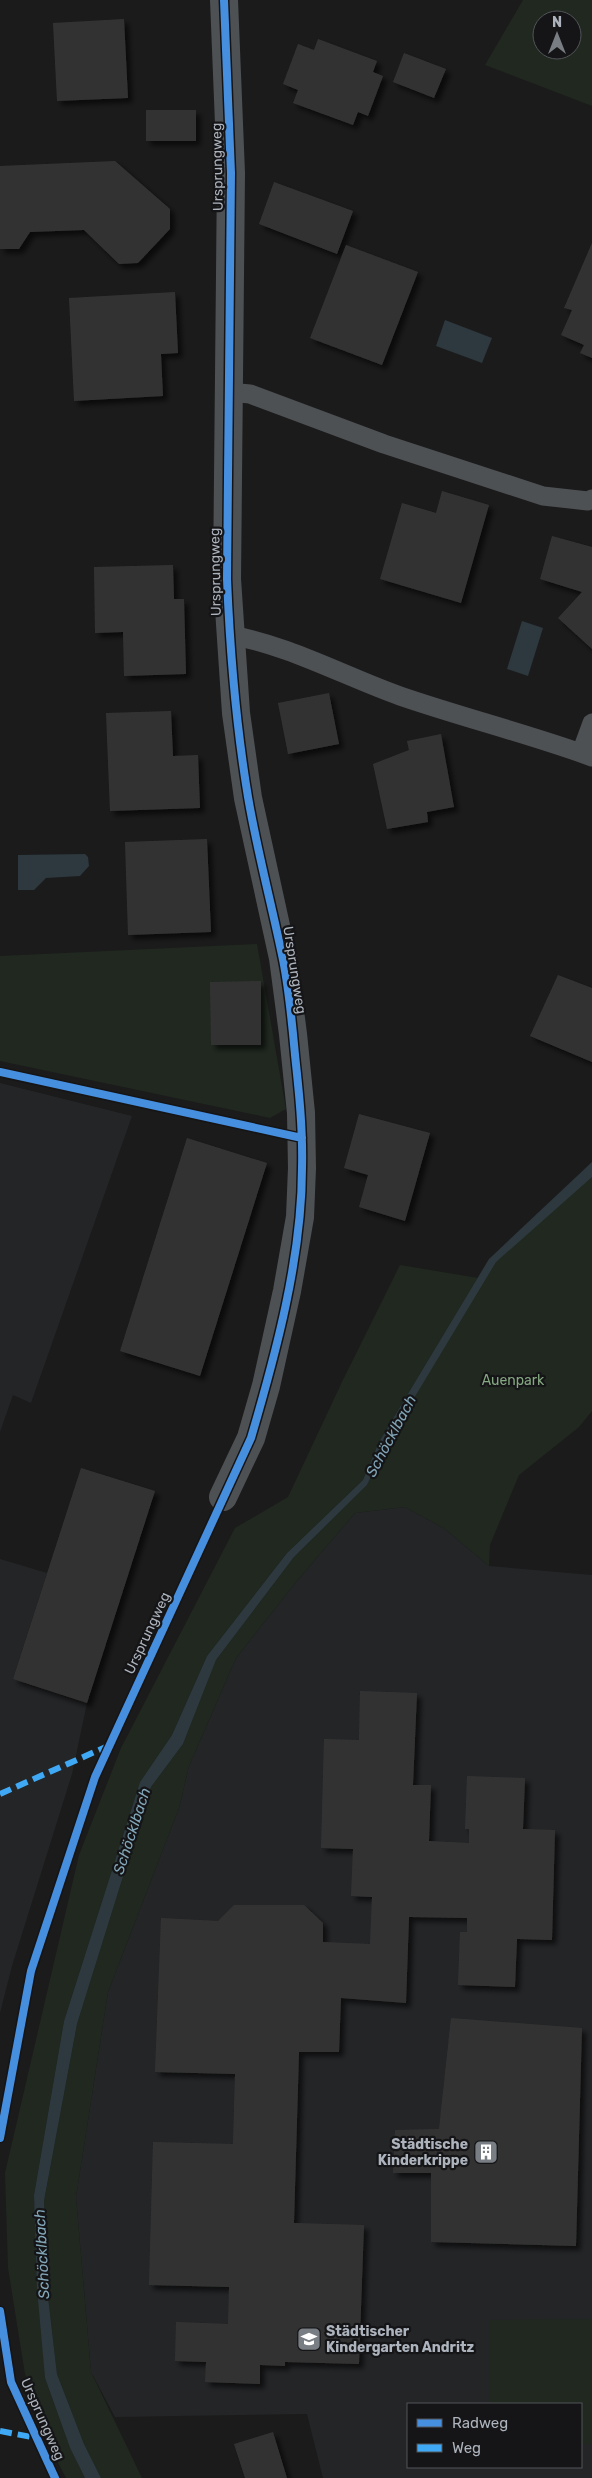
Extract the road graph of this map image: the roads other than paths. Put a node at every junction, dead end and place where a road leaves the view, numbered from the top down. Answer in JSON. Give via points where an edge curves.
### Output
{"nodes":[{"id":1,"x":224,"y":0,"type":"edge"},
{"id":2,"x":228,"y":392,"type":"junction"},
{"id":3,"x":592,"y":499,"type":"edge"},
{"id":4,"x":229,"y":635,"type":"junction"},
{"id":5,"x":592,"y":723,"type":"edge"},
{"id":6,"x":586,"y":755,"type":"edge"},
{"id":7,"x":223,"y":1497,"type":"dead end"}],
"edges":[{"from":1,"to":2,"type":"street","name":"Ursprungweg","via":[[231,173]]},
{"from":2,"to":3,"type":"lane","via":[[250,394],[384,444],[543,496]]},
{"from":2,"to":4,"type":"street","name":"Ursprungweg"},
{"from":4,"to":6,"type":"lane","name":"Ursprungweg","via":[[246,638],[401,696]]},
{"from":4,"to":7,"type":"street","name":"Ursprungweg","via":[[248,798],[283,958],[301,1113],[302,1168],[300,1218],[266,1386],[251,1438]]},
{"from":5,"to":6,"type":"lane"}]}
